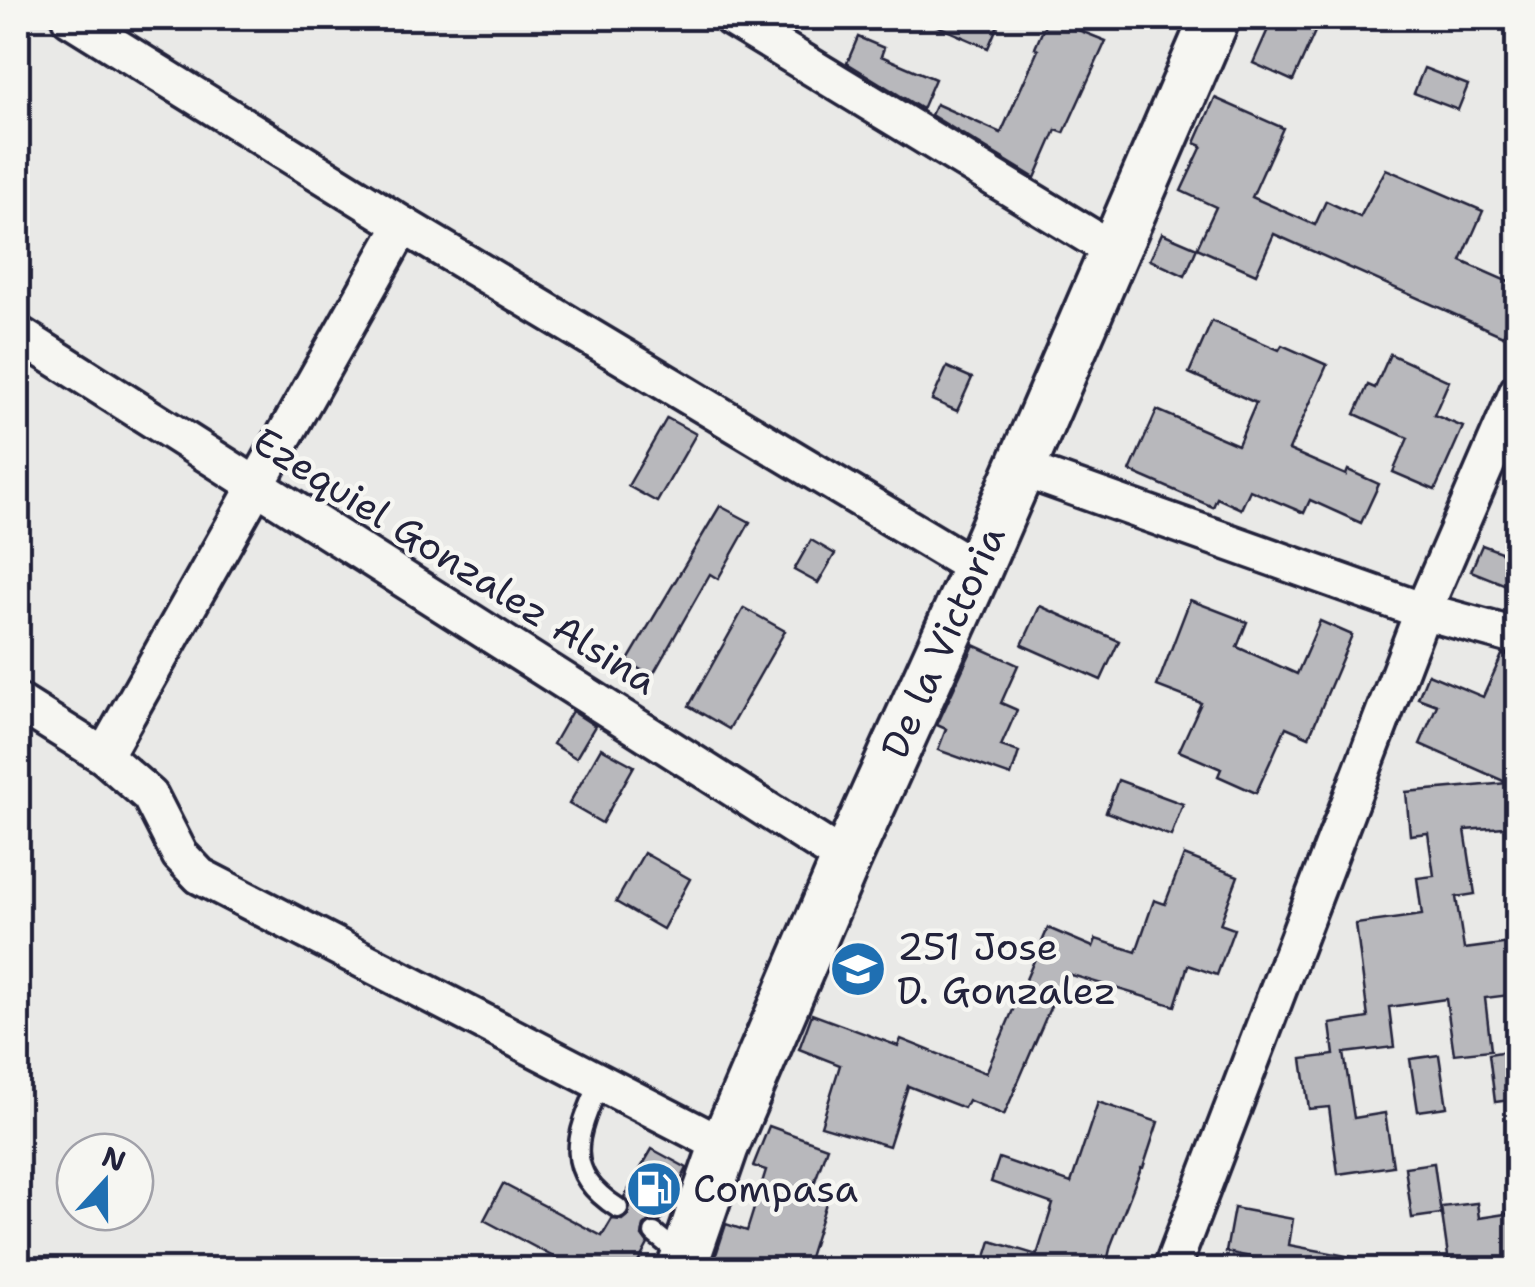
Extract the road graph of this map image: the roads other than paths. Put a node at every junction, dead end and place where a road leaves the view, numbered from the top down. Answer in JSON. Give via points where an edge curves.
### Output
{"nodes":[{"id":1,"x":70,"y":18,"type":"edge"},
{"id":2,"x":731,"y":18,"type":"edge"},
{"id":3,"x":1214,"y":18,"type":"edge"},
{"id":4,"x":403,"y":225,"type":"junction"},
{"id":5,"x":1114,"y":252,"type":"junction"},
{"id":6,"x":18,"y":334,"type":"edge"},
{"id":7,"x":1518,"y":391,"type":"edge"},
{"id":8,"x":1020,"y":468,"type":"junction"},
{"id":9,"x":257,"y":485,"type":"junction"},
{"id":10,"x":976,"y":569,"type":"junction"},
{"id":11,"x":1423,"y":611,"type":"junction"},
{"id":12,"x":1518,"y":637,"type":"edge"},
{"id":13,"x":18,"y":702,"type":"edge"},
{"id":14,"x":104,"y":756,"type":"junction"},
{"id":15,"x":846,"y":860,"type":"junction"},
{"id":16,"x":600,"y":1082,"type":"junction"},
{"id":17,"x":724,"y":1146,"type":"junction"},
{"id":18,"x":618,"y":1208,"type":"dead end"},
{"id":19,"x":673,"y":1253,"type":"edge"},
{"id":20,"x":1171,"y":1270,"type":"edge"}],
"edges":[{"from":1,"to":4,"type":"street"},
{"from":2,"to":5,"type":"street"},
{"from":3,"to":5,"type":"main road","name":"De la Victoria"},
{"from":4,"to":9,"type":"street"},
{"from":4,"to":10,"type":"street"},
{"from":5,"to":8,"type":"main road","name":"De la Victoria"},
{"from":6,"to":9,"type":"street","name":"Ezequiel Gonzalez Alsina"},
{"from":7,"to":11,"type":"street"},
{"from":8,"to":10,"type":"main road","name":"De la Victoria"},
{"from":8,"to":11,"type":"street"},
{"from":9,"to":14,"type":"street"},
{"from":9,"to":15,"type":"street","name":"Ezequiel Gonzalez Alsina"},
{"from":10,"to":15,"type":"main road","name":"De la Victoria"},
{"from":11,"to":12,"type":"street"},
{"from":11,"to":20,"type":"street"},
{"from":13,"to":14,"type":"street"},
{"from":14,"to":16,"type":"street","via":[[150,796],[180,855],[200,876]]},
{"from":15,"to":17,"type":"main road","name":"De la Victoria"},
{"from":16,"to":17,"type":"street"},
{"from":16,"to":18,"type":"lane","via":[[579,1132],[578,1162],[598,1195]]},
{"from":17,"to":19,"type":"main road","name":"De la Victoria"}]}
